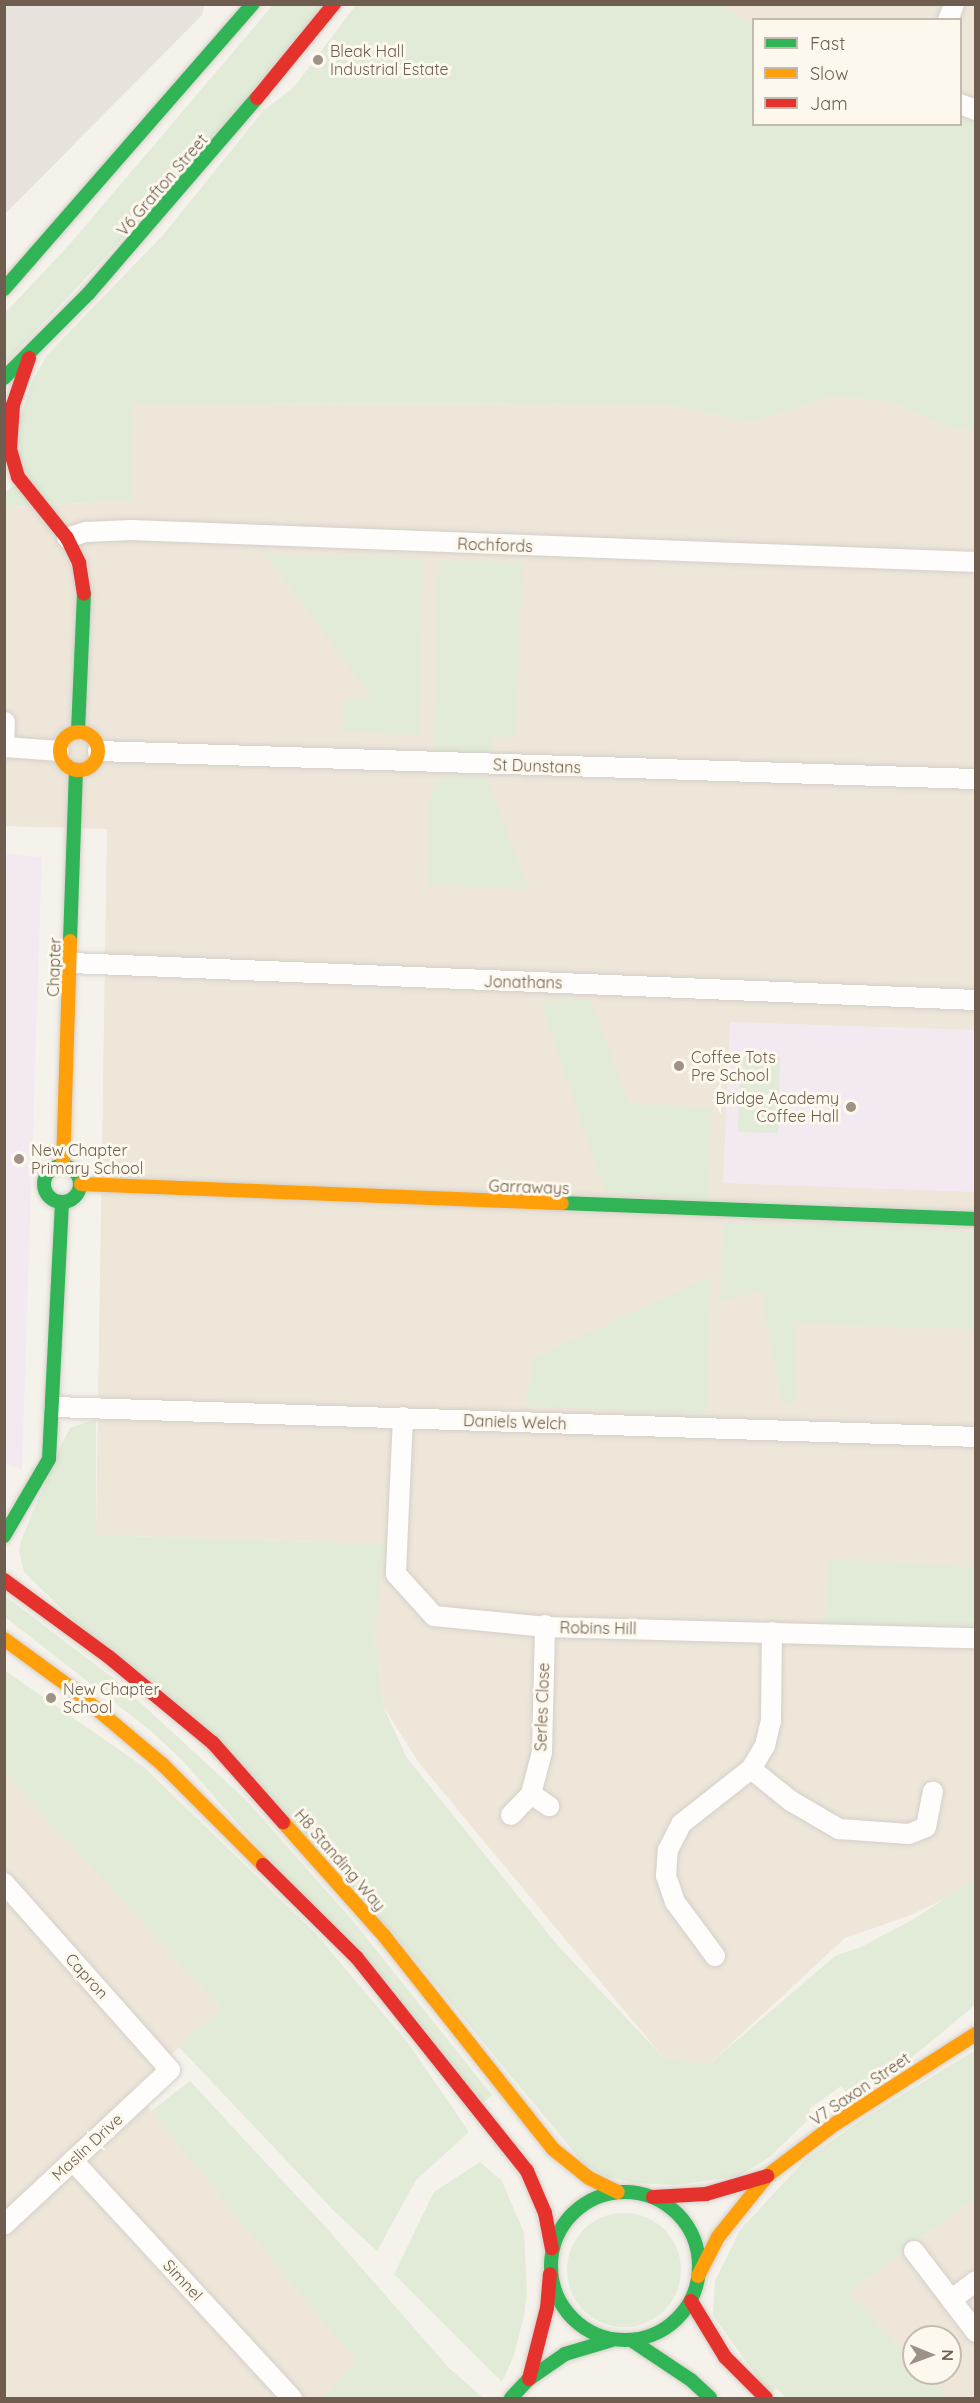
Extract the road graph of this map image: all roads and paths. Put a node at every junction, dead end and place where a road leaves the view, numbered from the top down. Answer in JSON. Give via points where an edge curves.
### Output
{"nodes":[{"id":1,"x":253,"y":4,"type":"edge"},
{"id":2,"x":334,"y":4,"type":"edge"},
{"id":3,"x":4,"y":289,"type":"edge"},
{"id":4,"x":31,"y":351,"type":"junction"},
{"id":5,"x":4,"y":378,"type":"edge"},
{"id":6,"x":4,"y":472,"type":"edge"},
{"id":7,"x":18,"y":477,"type":"junction"},
{"id":8,"x":67,"y":538,"type":"junction"},
{"id":9,"x":975,"y":562,"type":"edge"},
{"id":10,"x":5,"y":722,"type":"edge"},
{"id":11,"x":78,"y":731,"type":"junction"},
{"id":12,"x":5,"y":747,"type":"edge"},
{"id":13,"x":59,"y":751,"type":"junction"},
{"id":14,"x":98,"y":752,"type":"junction"},
{"id":15,"x":76,"y":770,"type":"junction"},
{"id":16,"x":975,"y":779,"type":"edge"},
{"id":17,"x":71,"y":963,"type":"junction"},
{"id":18,"x":975,"y":1000,"type":"edge"},
{"id":19,"x":63,"y":1166,"type":"junction"},
{"id":20,"x":81,"y":1184,"type":"junction"},
{"id":21,"x":62,"y":1203,"type":"junction"},
{"id":22,"x":975,"y":1219,"type":"edge"},
{"id":23,"x":54,"y":1407,"type":"junction"},
{"id":24,"x":403,"y":1417,"type":"junction"},
{"id":25,"x":975,"y":1437,"type":"edge"},
{"id":26,"x":9,"y":1523,"type":"edge"},
{"id":27,"x":4,"y":1536,"type":"edge"},
{"id":28,"x":4,"y":1580,"type":"edge"},
{"id":29,"x":545,"y":1625,"type":"junction"},
{"id":30,"x":772,"y":1632,"type":"junction"},
{"id":31,"x":975,"y":1638,"type":"edge"},
{"id":32,"x":5,"y":1639,"type":"edge"},
{"id":33,"x":751,"y":1768,"type":"junction"},
{"id":34,"x":933,"y":1792,"type":"dead end"},
{"id":35,"x":531,"y":1794,"type":"junction"},
{"id":36,"x":549,"y":1806,"type":"dead end"},
{"id":37,"x":511,"y":1815,"type":"dead end"},
{"id":38,"x":4,"y":1883,"type":"edge"},
{"id":39,"x":716,"y":1956,"type":"dead end"},
{"id":40,"x":972,"y":2036,"type":"edge"},
{"id":41,"x":170,"y":2070,"type":"joint"},
{"id":42,"x":73,"y":2161,"type":"junction"},
{"id":43,"x":767,"y":2176,"type":"junction"},
{"id":44,"x":618,"y":2192,"type":"junction"},
{"id":45,"x":653,"y":2197,"type":"junction"},
{"id":46,"x":4,"y":2225,"type":"edge"},
{"id":47,"x":552,"y":2248,"type":"junction"},
{"id":48,"x":914,"y":2251,"type":"dead end"},
{"id":49,"x":550,"y":2274,"type":"junction"},
{"id":50,"x":698,"y":2276,"type":"junction"},
{"id":51,"x":975,"y":2281,"type":"edge"},
{"id":52,"x":951,"y":2300,"type":"junction"},
{"id":53,"x":691,"y":2301,"type":"junction"},
{"id":54,"x":975,"y":2332,"type":"edge"},
{"id":55,"x":612,"y":2340,"type":"junction"},
{"id":56,"x":631,"y":2340,"type":"junction"},
{"id":57,"x":527,"y":2381,"type":"junction"},
{"id":58,"x":292,"y":2398,"type":"edge"},
{"id":59,"x":511,"y":2398,"type":"edge"},
{"id":60,"x":710,"y":2398,"type":"edge"},
{"id":61,"x":766,"y":2398,"type":"edge"}],
"edges":[{"from":1,"to":3,"type":"main road"},
{"from":2,"to":4,"type":"main road","name":"V6 Grafton Street","via":[[181,190]]},
{"from":4,"to":5,"type":"main road","name":"V6 Grafton Street"},
{"from":4,"to":7,"type":"main road","via":[[10,422],[10,449]]},
{"from":6,"to":7,"type":"main road"},
{"from":7,"to":8,"type":"main road"},
{"from":8,"to":9,"type":"street","name":"Rochfords","via":[[86,532],[131,530]]},
{"from":8,"to":11,"type":"main road","via":[[79,563],[84,593]]},
{"from":10,"to":12,"type":"street"},
{"from":11,"to":13,"type":"main road","via":[[67,736]]},
{"from":11,"to":14,"type":"main road","via":[[90,735]]},
{"from":12,"to":13,"type":"street"},
{"from":13,"to":15,"type":"main road","via":[[62,762]]},
{"from":14,"to":15,"type":"main road","via":[[89,768]]},
{"from":14,"to":16,"type":"street","name":"St Dunstans"},
{"from":15,"to":17,"type":"main road","name":"Chapter"},
{"from":17,"to":18,"type":"street","name":"Jonathans"},
{"from":17,"to":19,"type":"main road","name":"Chapter"},
{"from":19,"to":20,"type":"main road","via":[[74,1170]]},
{"from":19,"to":21,"type":"main road","via":[[51,1169],[44,1186],[48,1196]]},
{"from":20,"to":21,"type":"main road","via":[[77,1195]]},
{"from":20,"to":22,"type":"main road","name":"Garraways"},
{"from":21,"to":23,"type":"main road"},
{"from":23,"to":24,"type":"street","name":"Daniels Welch"},
{"from":23,"to":26,"type":"main road","via":[[49,1459]]},
{"from":24,"to":25,"type":"street","name":"Daniels Welch"},
{"from":24,"to":29,"type":"street","name":"Robins Hill","via":[[396,1574],[434,1616]]},
{"from":26,"to":27,"type":"main road"},
{"from":28,"to":44,"type":"main road","name":"H8 Standing Way","via":[[109,1657],[213,1743],[385,1937],[545,2138],[589,2178]]},
{"from":29,"to":30,"type":"street","name":"Robins Hill"},
{"from":29,"to":35,"type":"street","name":"Serles Close","via":[[542,1752]]},
{"from":30,"to":31,"type":"street","name":"Robins Hill"},
{"from":30,"to":33,"type":"street","via":[[771,1721],[765,1746]]},
{"from":32,"to":47,"type":"main road","via":[[74,1690],[221,1819],[357,1958],[520,2161],[545,2213]]},
{"from":33,"to":34,"type":"street","via":[[791,1801],[839,1830],[909,1834],[926,1827]]},
{"from":33,"to":39,"type":"street","via":[[681,1824],[668,1850],[666,1876],[675,1902]]},
{"from":35,"to":36,"type":"street"},
{"from":35,"to":37,"type":"street","name":"Serles Close"},
{"from":38,"to":41,"type":"street","name":"Capron"},
{"from":40,"to":43,"type":"main road","name":"V7 Saxon Street","via":[[835,2124]]},
{"from":41,"to":42,"type":"street","name":"Maslin Drive"},
{"from":42,"to":46,"type":"street","name":"Maslin Drive"},
{"from":42,"to":58,"type":"street","name":"Simnel"},
{"from":43,"to":45,"type":"main road","name":"V7 Saxon Street","via":[[705,2194]]},
{"from":43,"to":50,"type":"main road","name":"V7 Saxon Street","via":[[718,2237]]},
{"from":44,"to":45,"type":"main road"},
{"from":44,"to":47,"type":"main road","via":[[596,2197],[576,2209],[561,2227]]},
{"from":45,"to":50,"type":"main road","via":[[670,2207],[689,2229],[698,2257]]},
{"from":47,"to":49,"type":"main road"},
{"from":48,"to":52,"type":"street"},
{"from":49,"to":55,"type":"main road","via":[[564,2310],[594,2334]]},
{"from":49,"to":57,"type":"main road","via":[[547,2308]]},
{"from":50,"to":53,"type":"main road"},
{"from":51,"to":52,"type":"street"},
{"from":52,"to":54,"type":"street"},
{"from":53,"to":56,"type":"main road","via":[[666,2328]]},
{"from":53,"to":61,"type":"main road","via":[[725,2357]]},
{"from":55,"to":56,"type":"main road"},
{"from":55,"to":57,"type":"main road","via":[[565,2354]]},
{"from":56,"to":60,"type":"main road","via":[[691,2380]]},
{"from":57,"to":59,"type":"main road"}]}
